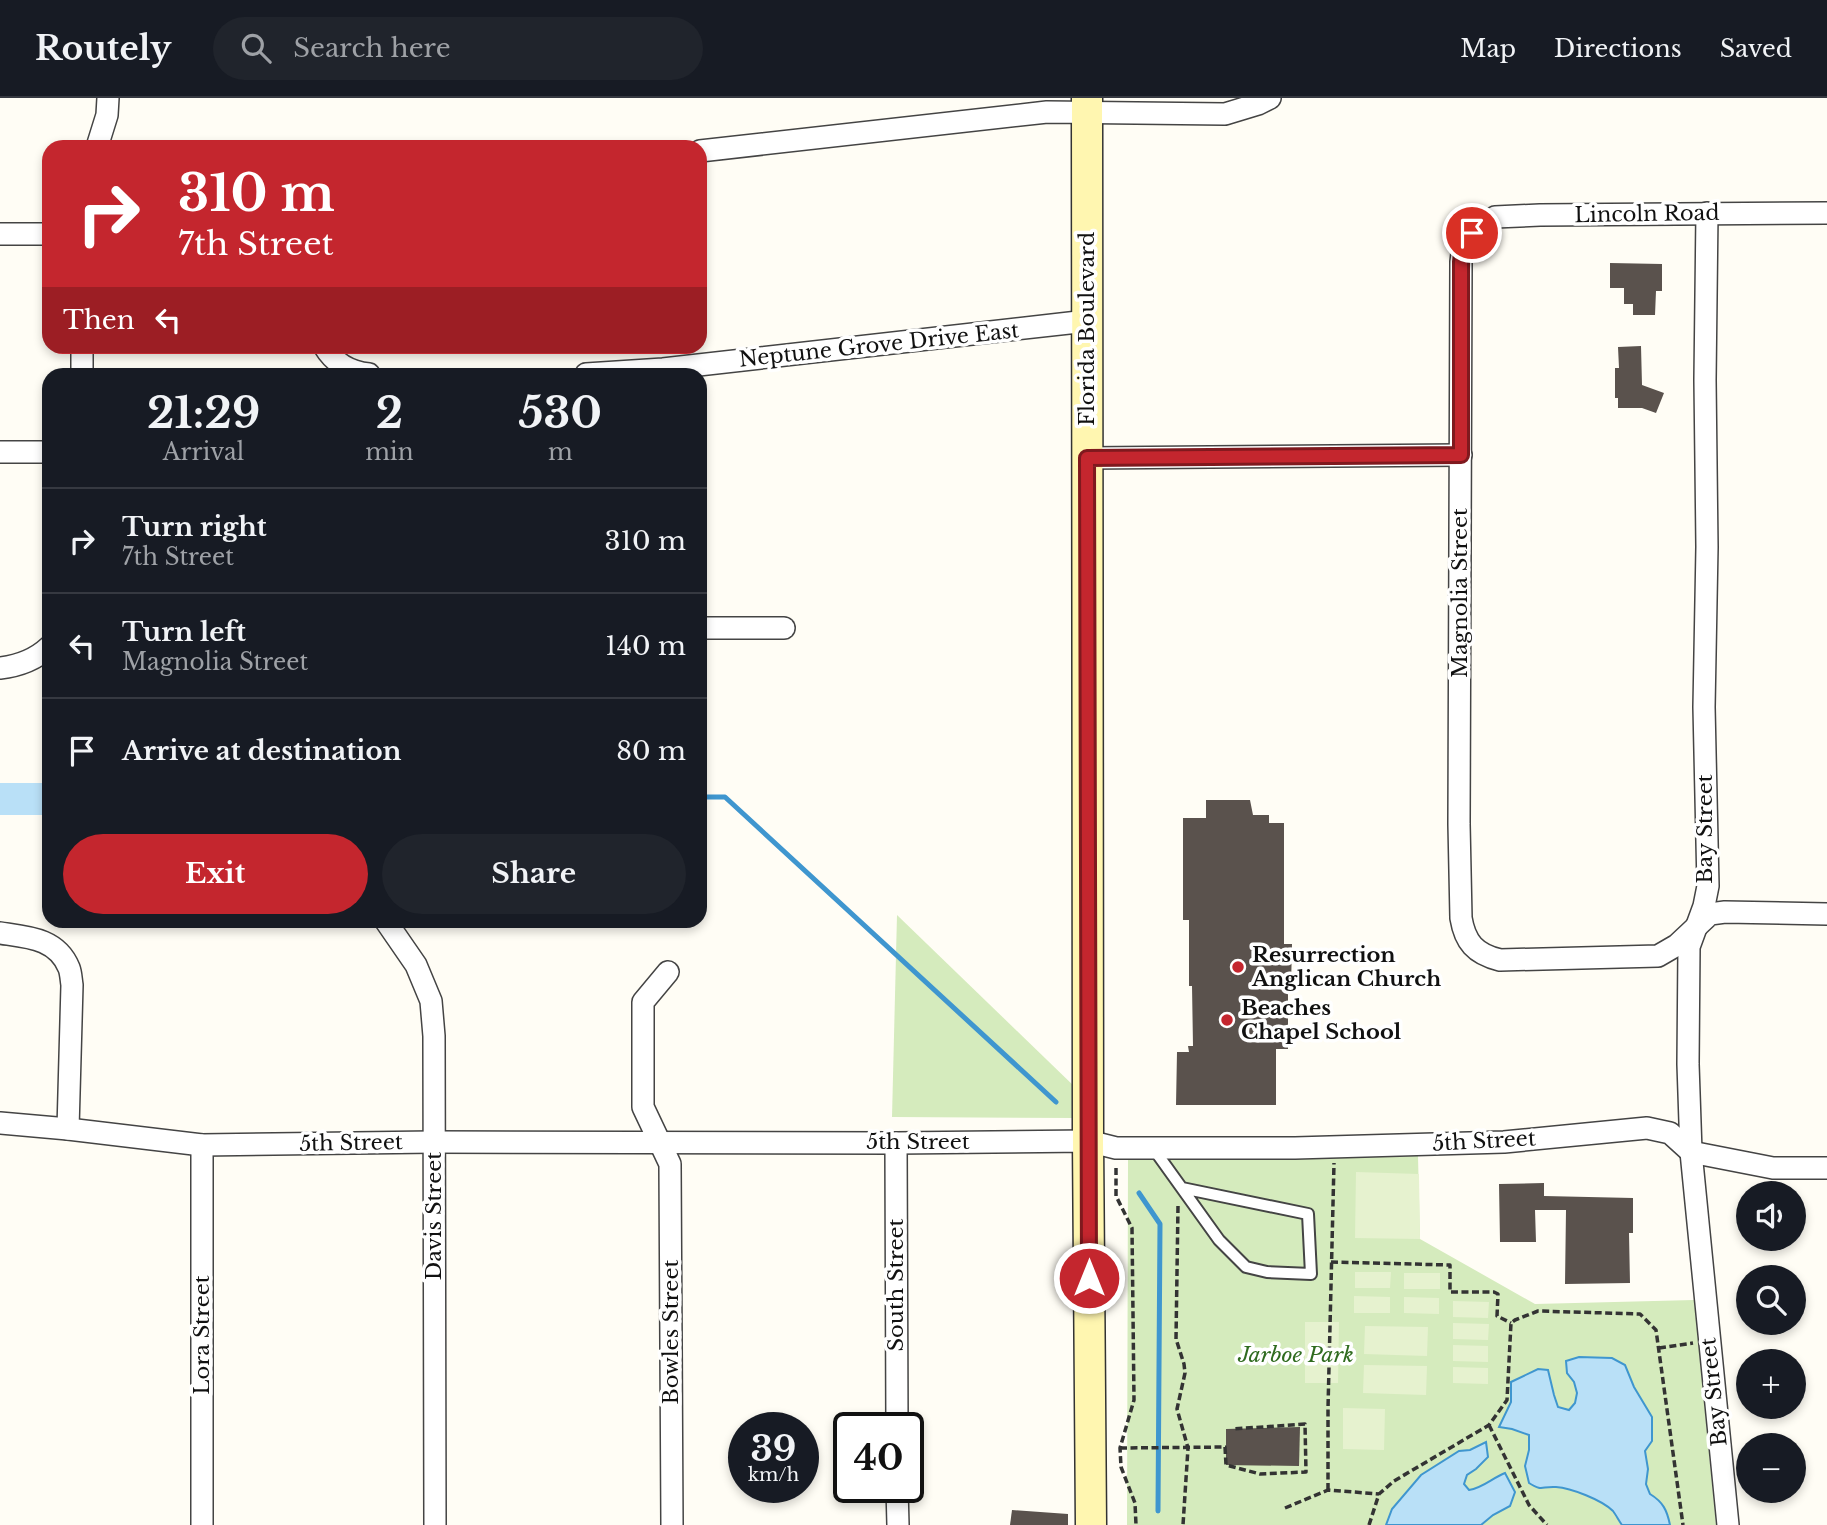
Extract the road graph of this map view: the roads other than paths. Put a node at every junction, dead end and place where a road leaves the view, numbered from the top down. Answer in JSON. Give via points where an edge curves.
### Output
{"nodes":[{"id":1,"x":108,"y":98,"type":"edge"},
{"id":2,"x":1270,"y":98,"type":"edge"},
{"id":3,"x":1087,"y":105,"type":"edge"},
{"id":4,"x":99,"y":140,"type":"edge"},
{"id":5,"x":707,"y":150,"type":"edge"},
{"id":6,"x":1707,"y":213,"type":"junction"},
{"id":7,"x":1827,"y":213,"type":"edge"},
{"id":8,"x":1472,"y":233,"type":"joint"},
{"id":9,"x":0,"y":234,"type":"edge"},
{"id":10,"x":42,"y":234,"type":"edge"},
{"id":11,"x":1087,"y":321,"type":"junction"},
{"id":12,"x":329,"y":354,"type":"edge"},
{"id":13,"x":347,"y":368,"type":"edge"},
{"id":14,"x":677,"y":368,"type":"edge"},
{"id":15,"x":0,"y":452,"type":"edge"},
{"id":16,"x":42,"y":453,"type":"edge"},
{"id":17,"x":1461,"y":455,"type":"junction"},
{"id":18,"x":1087,"y":458,"type":"junction"},
{"id":19,"x":707,"y":628,"type":"edge"},
{"id":20,"x":784,"y":628,"type":"dead end"},
{"id":21,"x":42,"y":652,"type":"edge"},
{"id":22,"x":0,"y":668,"type":"edge"},
{"id":23,"x":1827,"y":914,"type":"edge"},
{"id":24,"x":1696,"y":926,"type":"junction"},
{"id":25,"x":391,"y":928,"type":"edge"},
{"id":26,"x":0,"y":933,"type":"edge"},
{"id":27,"x":668,"y":972,"type":"dead end"},
{"id":28,"x":0,"y":1123,"type":"edge"},
{"id":29,"x":68,"y":1129,"type":"junction"},
{"id":30,"x":434,"y":1142,"type":"junction"},
{"id":31,"x":658,"y":1142,"type":"junction"},
{"id":32,"x":896,"y":1143,"type":"junction"},
{"id":33,"x":1102,"y":1144,"type":"junction"},
{"id":34,"x":202,"y":1145,"type":"junction"},
{"id":35,"x":1153,"y":1148,"type":"junction"},
{"id":36,"x":1691,"y":1152,"type":"junction"},
{"id":37,"x":1827,"y":1168,"type":"edge"},
{"id":38,"x":1181,"y":1185,"type":"junction"},
{"id":39,"x":897,"y":1412,"type":"edge"},
{"id":40,"x":897,"y":1503,"type":"edge"},
{"id":41,"x":202,"y":1525,"type":"edge"},
{"id":42,"x":435,"y":1525,"type":"edge"},
{"id":43,"x":671,"y":1525,"type":"edge"},
{"id":44,"x":898,"y":1525,"type":"edge"},
{"id":45,"x":1091,"y":1525,"type":"edge"},
{"id":46,"x":1728,"y":1525,"type":"edge"}],
"edges":[{"from":1,"to":4,"type":"street"},
{"from":2,"to":3,"type":"street","via":[[1226,114]]},
{"from":3,"to":5,"type":"street"},
{"from":3,"to":11,"type":"street","name":"Florida Boulevard"},
{"from":6,"to":7,"type":"street","name":"Lincoln Road"},
{"from":6,"to":8,"type":"street","name":"Lincoln Road","via":[[1495,217]]},
{"from":6,"to":24,"type":"street","name":"Bay Street","via":[[1704,707],[1708,886]]},
{"from":8,"to":17,"type":"street","name":"Magnolia Street","via":[[1463,245],[1461,262]]},
{"from":9,"to":10,"type":"street"},
{"from":11,"to":14,"type":"street","name":"Neptune Grove Drive East"},
{"from":11,"to":18,"type":"street","name":"Florida Boulevard"},
{"from":12,"to":13,"type":"street"},
{"from":15,"to":16,"type":"street"},
{"from":17,"to":18,"type":"street"},
{"from":17,"to":24,"type":"street","name":"Magnolia Street","via":[[1459,824],[1463,931],[1478,951],[1500,960],[1658,956]]},
{"from":18,"to":33,"type":"street","name":"Florida Boulevard"},
{"from":19,"to":20,"type":"street"},
{"from":21,"to":22,"type":"street","via":[[14,667]]},
{"from":23,"to":24,"type":"street","via":[[1710,914]]},
{"from":24,"to":36,"type":"street","name":"Bay Street","via":[[1689,947]]},
{"from":25,"to":30,"type":"street","name":"Davis Street","via":[[416,965],[431,1001]]},
{"from":26,"to":29,"type":"street","via":[[46,941],[68,967],[72,997]]},
{"from":27,"to":31,"type":"street","name":"Bowles Street","via":[[643,1002],[643,1107]]},
{"from":28,"to":29,"type":"street","name":"5th Street"},
{"from":29,"to":34,"type":"street","name":"5th Street"},
{"from":30,"to":31,"type":"street","name":"5th Street"},
{"from":30,"to":34,"type":"street","name":"5th Street"},
{"from":30,"to":42,"type":"street","name":"Davis Street"},
{"from":31,"to":32,"type":"street","name":"5th Street"},
{"from":31,"to":43,"type":"street","name":"Bowles Street","via":[[670,1164]]},
{"from":32,"to":33,"type":"street","name":"5th Street"},
{"from":32,"to":39,"type":"street","name":"South Street"},
{"from":33,"to":35,"type":"street","name":"5th Street"},
{"from":33,"to":45,"type":"street","name":"Florida Boulevard"},
{"from":34,"to":41,"type":"street","name":"Lora Street"},
{"from":35,"to":36,"type":"street","name":"5th Street","via":[[1504,1142],[1647,1128],[1670,1133]]},
{"from":35,"to":38,"type":"lane"},
{"from":36,"to":37,"type":"street","name":"5th Street","via":[[1773,1168]]},
{"from":36,"to":46,"type":"street","name":"Bay Street"},
{"from":38,"to":38,"type":"lane","via":[[1219,1240],[1247,1268],[1311,1275],[1308,1214]]},
{"from":40,"to":44,"type":"street"}]}
